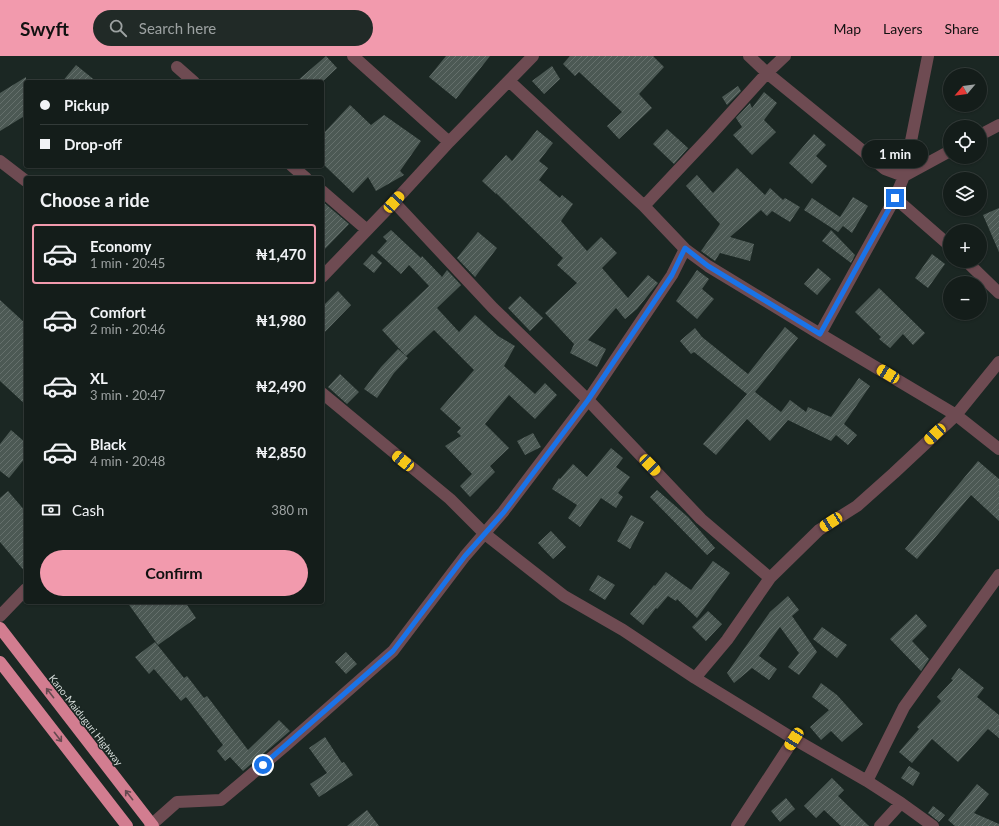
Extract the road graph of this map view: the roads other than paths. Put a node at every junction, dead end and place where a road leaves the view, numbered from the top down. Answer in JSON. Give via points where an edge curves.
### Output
{"nodes":[{"id":1,"x":353,"y":56,"type":"edge"},
{"id":2,"x":533,"y":56,"type":"edge"},
{"id":3,"x":749,"y":56,"type":"edge"},
{"id":4,"x":785,"y":56,"type":"edge"},
{"id":5,"x":928,"y":56,"type":"edge"},
{"id":6,"x":177,"y":67,"type":"dead end"},
{"id":7,"x":768,"y":74,"type":"junction"},
{"id":8,"x":192,"y":80,"type":"edge"},
{"id":9,"x":509,"y":80,"type":"junction"},
{"id":10,"x":999,"y":125,"type":"edge"},
{"id":11,"x":987,"y":131,"type":"edge"},
{"id":12,"x":449,"y":142,"type":"junction"},
{"id":13,"x":943,"y":155,"type":"edge"},
{"id":14,"x":0,"y":161,"type":"edge"},
{"id":15,"x":294,"y":168,"type":"edge"},
{"id":16,"x":304,"y":176,"type":"edge"},
{"id":17,"x":904,"y":176,"type":"junction"},
{"id":18,"x":24,"y":179,"type":"edge"},
{"id":19,"x":324,"y":193,"type":"edge"},
{"id":20,"x":895,"y":198,"type":"junction"},
{"id":21,"x":394,"y":202,"type":"junction"},
{"id":22,"x":644,"y":206,"type":"junction"},
{"id":23,"x":367,"y":230,"type":"junction"},
{"id":24,"x":943,"y":240,"type":"edge"},
{"id":25,"x":685,"y":248,"type":"junction"},
{"id":26,"x":973,"y":268,"type":"edge"},
{"id":27,"x":324,"y":275,"type":"edge"},
{"id":28,"x":999,"y":293,"type":"edge"},
{"id":29,"x":820,"y":334,"type":"junction"},
{"id":30,"x":999,"y":362,"type":"edge"},
{"id":31,"x":324,"y":395,"type":"edge"},
{"id":32,"x":588,"y":400,"type":"junction"},
{"id":33,"x":956,"y":415,"type":"junction"},
{"id":34,"x":999,"y":449,"type":"edge"},
{"id":35,"x":485,"y":534,"type":"junction"},
{"id":36,"x":999,"y":575,"type":"edge"},
{"id":37,"x":770,"y":578,"type":"junction"},
{"id":38,"x":24,"y":591,"type":"edge"},
{"id":39,"x":0,"y":616,"type":"edge"},
{"id":40,"x":0,"y":628,"type":"edge"},
{"id":41,"x":0,"y":662,"type":"edge"},
{"id":42,"x":695,"y":678,"type":"junction"},
{"id":43,"x":794,"y":739,"type":"junction"},
{"id":44,"x":867,"y":781,"type":"junction"},
{"id":45,"x":901,"y":803,"type":"junction"},
{"id":46,"x":152,"y":825,"type":"edge"},
{"id":47,"x":127,"y":826,"type":"edge"},
{"id":48,"x":737,"y":826,"type":"edge"},
{"id":49,"x":880,"y":826,"type":"edge"},
{"id":50,"x":933,"y":826,"type":"edge"}],
"edges":[{"from":1,"to":12,"type":"street"},
{"from":2,"to":9,"type":"street"},
{"from":3,"to":7,"type":"street"},
{"from":4,"to":7,"type":"street"},
{"from":5,"to":17,"type":"street"},
{"from":6,"to":8,"type":"street"},
{"from":7,"to":17,"type":"street","via":[[885,169]]},
{"from":7,"to":22,"type":"street"},
{"from":9,"to":12,"type":"street"},
{"from":9,"to":22,"type":"street"},
{"from":10,"to":11,"type":"street"},
{"from":12,"to":21,"type":"street"},
{"from":13,"to":17,"type":"street"},
{"from":14,"to":18,"type":"street"},
{"from":15,"to":16,"type":"street"},
{"from":17,"to":20,"type":"street"},
{"from":19,"to":23,"type":"street"},
{"from":20,"to":24,"type":"street"},
{"from":20,"to":29,"type":"street"},
{"from":21,"to":23,"type":"street"},
{"from":21,"to":32,"type":"street","via":[[493,308]]},
{"from":22,"to":25,"type":"street"},
{"from":23,"to":27,"type":"street"},
{"from":25,"to":29,"type":"street","via":[[708,266]]},
{"from":25,"to":32,"type":"street","via":[[672,275]]},
{"from":26,"to":28,"type":"street"},
{"from":29,"to":33,"type":"street"},
{"from":30,"to":33,"type":"street"},
{"from":31,"to":35,"type":"street","via":[[450,499]]},
{"from":32,"to":35,"type":"street"},
{"from":32,"to":37,"type":"street","via":[[701,519]]},
{"from":33,"to":34,"type":"street"},
{"from":33,"to":37,"type":"street","via":[[857,506],[819,530]]},
{"from":35,"to":42,"type":"street","via":[[564,596]]},
{"from":35,"to":46,"type":"street","via":[[465,556],[393,651],[284,747],[221,800],[177,802]]},
{"from":36,"to":44,"type":"street","via":[[904,707]]},
{"from":37,"to":42,"type":"street","via":[[727,640]]},
{"from":38,"to":39,"type":"street"},
{"from":46,"to":40,"type":"highway","name":"Kano-Maiduguri Highway","one_way":true},
{"from":41,"to":47,"type":"highway","one_way":true},
{"from":42,"to":43,"type":"street"},
{"from":43,"to":44,"type":"street"},
{"from":43,"to":48,"type":"street"},
{"from":44,"to":45,"type":"street"},
{"from":45,"to":49,"type":"street"},
{"from":45,"to":50,"type":"street"}]}
